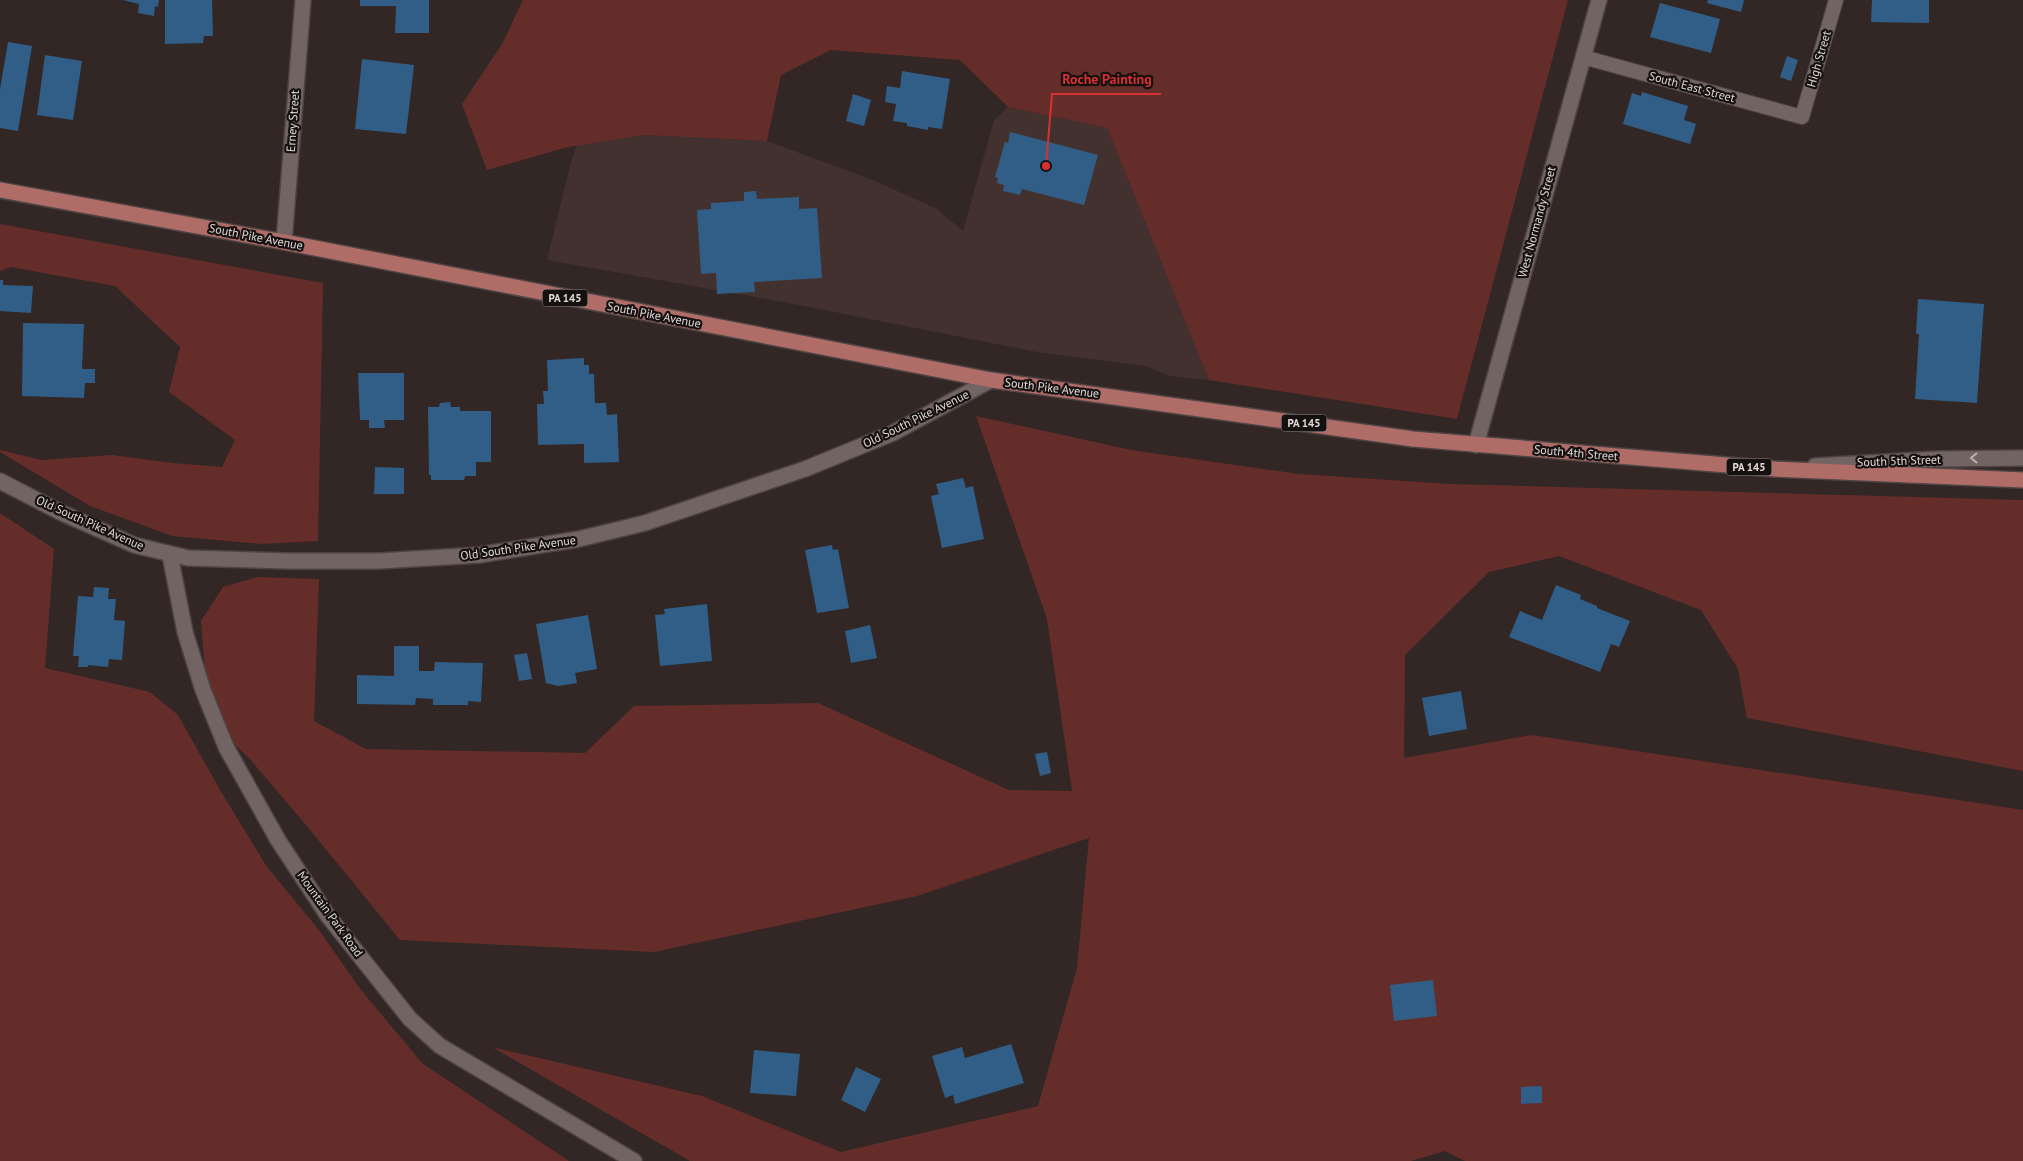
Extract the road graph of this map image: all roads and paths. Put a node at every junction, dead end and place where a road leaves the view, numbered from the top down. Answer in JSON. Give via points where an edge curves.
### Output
{"nodes":[{"id":1,"x":303,"y":0,"type":"edge"},
{"id":2,"x":1599,"y":0,"type":"edge"},
{"id":3,"x":1836,"y":0,"type":"edge"},
{"id":4,"x":1583,"y":57,"type":"junction"},
{"id":5,"x":1802,"y":117,"type":"joint"},
{"id":6,"x":0,"y":190,"type":"edge"},
{"id":7,"x":284,"y":242,"type":"junction"},
{"id":8,"x":991,"y":380,"type":"junction"},
{"id":9,"x":1132,"y":398,"type":"joint"},
{"id":10,"x":1476,"y":445,"type":"junction"},
{"id":11,"x":2023,"y":458,"type":"edge"},
{"id":12,"x":1775,"y":469,"type":"junction"},
{"id":13,"x":2023,"y":480,"type":"edge"},
{"id":14,"x":0,"y":482,"type":"edge"},
{"id":15,"x":170,"y":555,"type":"junction"},
{"id":16,"x":634,"y":1161,"type":"edge"}],
"edges":[{"from":1,"to":7,"type":"street","name":"Erney Street"},
{"from":2,"to":4,"type":"street","name":"West Normandy Street"},
{"from":3,"to":5,"type":"lane","name":"High Street"},
{"from":4,"to":5,"type":"lane","name":"South East Street"},
{"from":4,"to":10,"type":"street","name":"West Normandy Street"},
{"from":6,"to":7,"type":"main road","name":"South Pike Avenue","number":"PA 145"},
{"from":7,"to":8,"type":"main road","name":"South Pike Avenue","number":"PA 145"},
{"from":8,"to":9,"type":"main road","name":"South Pike Avenue","number":"PA 145"},
{"from":8,"to":15,"type":"street","name":"Old South Pike Avenue","via":[[893,432],[805,469],[645,523],[580,539],[479,555],[379,561],[288,561]]},
{"from":9,"to":10,"type":"main road","name":"South 4th Street","number":"PA 145"},
{"from":10,"to":12,"type":"main road","name":"South 4th Street","number":"PA 145"},
{"from":11,"to":12,"type":"street","name":"South 5th Street","one_way":true,"via":[[1921,460]]},
{"from":12,"to":13,"type":"main road","name":"South 4th Street","number":"PA 145"},
{"from":14,"to":15,"type":"street","name":"Old South Pike Avenue","via":[[134,545]]},
{"from":15,"to":16,"type":"street","name":"Mountain Park Road","via":[[185,632],[203,690],[226,747],[278,840],[328,916],[410,1020],[440,1046]]}]}
